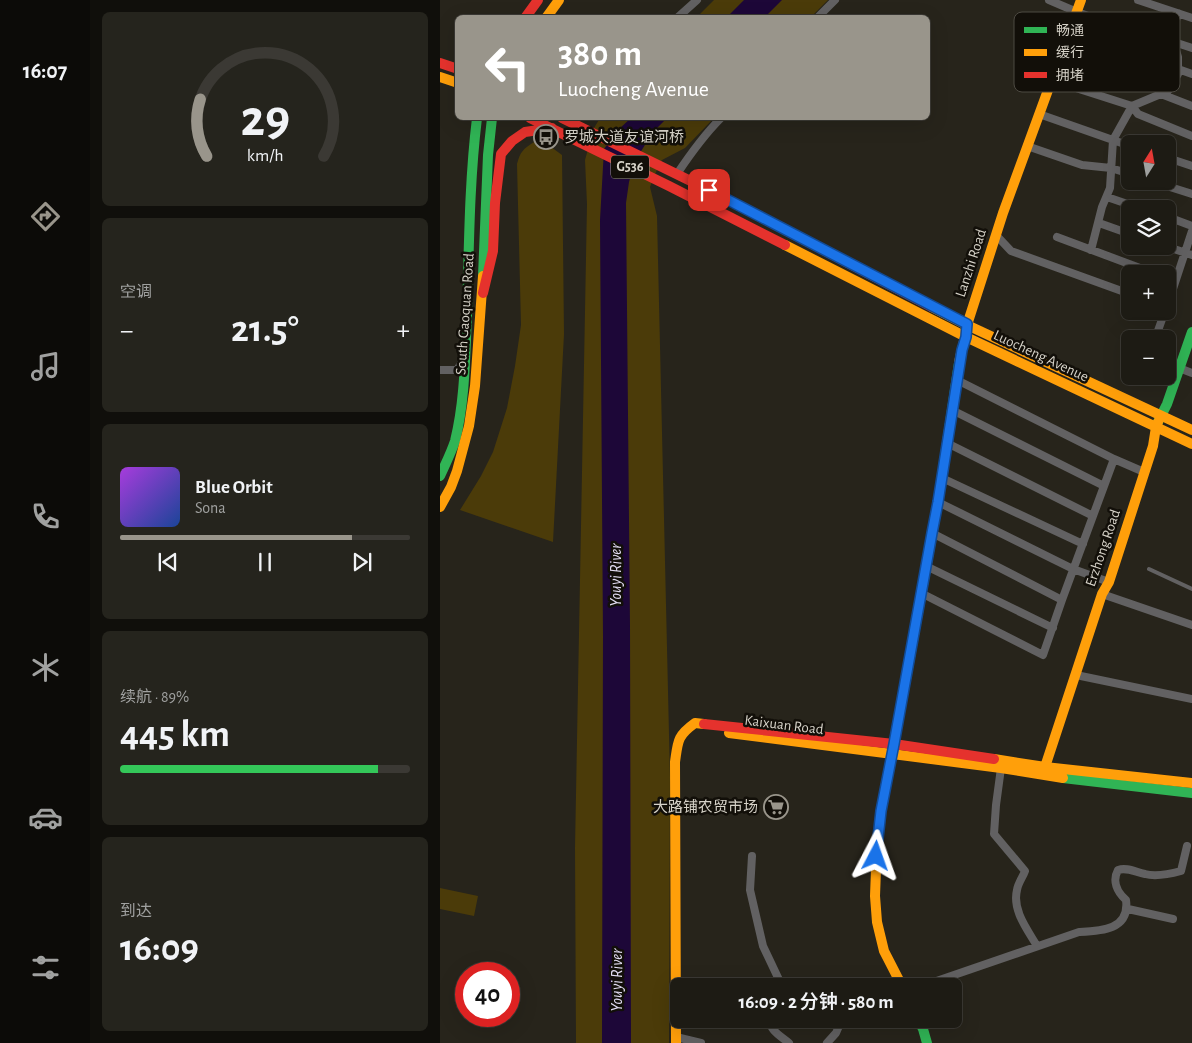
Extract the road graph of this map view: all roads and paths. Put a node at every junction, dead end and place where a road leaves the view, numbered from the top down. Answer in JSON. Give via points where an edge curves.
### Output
{"nodes":[{"id":1,"x":538,"y":0,"type":"edge"},
{"id":2,"x":558,"y":0,"type":"edge"},
{"id":3,"x":696,"y":0,"type":"edge"},
{"id":4,"x":835,"y":0,"type":"edge"},
{"id":5,"x":1049,"y":0,"type":"edge"},
{"id":6,"x":1081,"y":0,"type":"edge"},
{"id":7,"x":1138,"y":0,"type":"edge"},
{"id":8,"x":1077,"y":12,"type":"joint"},
{"id":9,"x":1175,"y":12,"type":"edge"},
{"id":10,"x":1180,"y":14,"type":"edge"},
{"id":11,"x":527,"y":15,"type":"edge"},
{"id":12,"x":548,"y":15,"type":"edge"},
{"id":13,"x":680,"y":15,"type":"edge"},
{"id":14,"x":820,"y":15,"type":"edge"},
{"id":15,"x":1192,"y":18,"type":"edge"},
{"id":16,"x":1180,"y":44,"type":"edge"},
{"id":17,"x":1192,"y":48,"type":"edge"},
{"id":18,"x":440,"y":63,"type":"edge"},
{"id":19,"x":455,"y":68,"type":"edge"},
{"id":20,"x":1180,"y":70,"type":"edge"},
{"id":21,"x":1192,"y":74,"type":"edge"},
{"id":22,"x":440,"y":76,"type":"edge"},
{"id":23,"x":455,"y":81,"type":"edge"},
{"id":24,"x":1047,"y":92,"type":"edge"},
{"id":25,"x":1088,"y":92,"type":"edge"},
{"id":26,"x":1166,"y":92,"type":"edge"},
{"id":27,"x":1161,"y":94,"type":"junction"},
{"id":28,"x":1132,"y":106,"type":"junction"},
{"id":29,"x":1192,"y":106,"type":"edge"},
{"id":30,"x":1039,"y":114,"type":"junction"},
{"id":31,"x":476,"y":120,"type":"edge"},
{"id":32,"x":492,"y":120,"type":"edge"},
{"id":33,"x":534,"y":120,"type":"edge"},
{"id":34,"x":571,"y":120,"type":"edge"},
{"id":35,"x":719,"y":120,"type":"edge"},
{"id":36,"x":552,"y":128,"type":"junction"},
{"id":37,"x":1192,"y":136,"type":"edge"},
{"id":38,"x":1113,"y":140,"type":"junction"},
{"id":39,"x":1121,"y":143,"type":"edge"},
{"id":40,"x":1027,"y":146,"type":"junction"},
{"id":41,"x":1176,"y":161,"type":"edge"},
{"id":42,"x":1192,"y":166,"type":"edge"},
{"id":43,"x":1111,"y":168,"type":"junction"},
{"id":44,"x":1121,"y":171,"type":"edge"},
{"id":45,"x":676,"y":174,"type":"junction"},
{"id":46,"x":1176,"y":189,"type":"edge"},
{"id":47,"x":1192,"y":194,"type":"edge"},
{"id":48,"x":1107,"y":197,"type":"junction"},
{"id":49,"x":1121,"y":202,"type":"edge"},
{"id":50,"x":1176,"y":220,"type":"edge"},
{"id":51,"x":1099,"y":224,"type":"junction"},
{"id":52,"x":1192,"y":226,"type":"edge"},
{"id":53,"x":1121,"y":231,"type":"edge"},
{"id":54,"x":1192,"y":231,"type":"edge"},
{"id":55,"x":996,"y":236,"type":"junction"},
{"id":56,"x":1057,"y":237,"type":"dead end"},
{"id":57,"x":1090,"y":250,"type":"junction"},
{"id":58,"x":1176,"y":250,"type":"edge"},
{"id":59,"x":1189,"y":254,"type":"edge"},
{"id":60,"x":1131,"y":265,"type":"edge"},
{"id":61,"x":1176,"y":281,"type":"edge"},
{"id":62,"x":1121,"y":291,"type":"edge"},
{"id":63,"x":483,"y":293,"type":"junction"},
{"id":64,"x":967,"y":324,"type":"junction"},
{"id":65,"x":1192,"y":332,"type":"edge"},
{"id":66,"x":966,"y":337,"type":"junction"},
{"id":67,"x":465,"y":358,"type":"junction"},
{"id":68,"x":1179,"y":368,"type":"junction"},
{"id":69,"x":440,"y":370,"type":"edge"},
{"id":70,"x":1192,"y":373,"type":"edge"},
{"id":71,"x":958,"y":380,"type":"junction"},
{"id":72,"x":952,"y":410,"type":"junction"},
{"id":73,"x":1162,"y":415,"type":"junction"},
{"id":74,"x":1156,"y":427,"type":"junction"},
{"id":75,"x":1192,"y":430,"type":"edge"},
{"id":76,"x":947,"y":444,"type":"junction"},
{"id":77,"x":1192,"y":444,"type":"edge"},
{"id":78,"x":1114,"y":459,"type":"junction"},
{"id":79,"x":1144,"y":472,"type":"junction"},
{"id":80,"x":441,"y":473,"type":"edge"},
{"id":81,"x":942,"y":478,"type":"junction"},
{"id":82,"x":1104,"y":486,"type":"junction"},
{"id":83,"x":938,"y":502,"type":"junction"},
{"id":84,"x":440,"y":508,"type":"edge"},
{"id":85,"x":1094,"y":516,"type":"junction"},
{"id":86,"x":932,"y":533,"type":"junction"},
{"id":87,"x":1083,"y":544,"type":"junction"},
{"id":88,"x":926,"y":566,"type":"junction"},
{"id":89,"x":1074,"y":569,"type":"junction"},
{"id":90,"x":1149,"y":569,"type":"dead end"},
{"id":91,"x":1109,"y":582,"type":"junction"},
{"id":92,"x":1192,"y":589,"type":"edge"},
{"id":93,"x":921,"y":593,"type":"junction"},
{"id":94,"x":1102,"y":594,"type":"junction"},
{"id":95,"x":1062,"y":600,"type":"junction"},
{"id":96,"x":1192,"y":624,"type":"edge"},
{"id":97,"x":1053,"y":628,"type":"junction"},
{"id":98,"x":1076,"y":675,"type":"junction"},
{"id":99,"x":1192,"y":699,"type":"edge"},
{"id":100,"x":893,"y":749,"type":"junction"},
{"id":101,"x":1001,"y":768,"type":"junction"},
{"id":102,"x":1044,"y":771,"type":"junction"},
{"id":103,"x":1192,"y":783,"type":"edge"},
{"id":104,"x":1192,"y":793,"type":"edge"},
{"id":105,"x":1187,"y":846,"type":"dead end"},
{"id":106,"x":752,"y":856,"type":"dead end"},
{"id":107,"x":1128,"y":909,"type":"junction"},
{"id":108,"x":1173,"y":919,"type":"dead end"},
{"id":109,"x":1037,"y":946,"type":"junction"},
{"id":110,"x":778,"y":978,"type":"edge"},
{"id":111,"x":898,"y":978,"type":"edge"},
{"id":112,"x":945,"y":978,"type":"edge"},
{"id":113,"x":772,"y":1028,"type":"edge"},
{"id":114,"x":838,"y":1028,"type":"edge"},
{"id":115,"x":922,"y":1028,"type":"edge"},
{"id":116,"x":676,"y":1040,"type":"edge"},
{"id":117,"x":701,"y":1043,"type":"edge"},
{"id":118,"x":789,"y":1043,"type":"edge"},
{"id":119,"x":827,"y":1043,"type":"edge"},
{"id":120,"x":927,"y":1043,"type":"edge"}],
"edges":[{"from":1,"to":11,"type":"main road"},
{"from":2,"to":12,"type":"main road"},
{"from":3,"to":13,"type":"street"},
{"from":4,"to":14,"type":"street"},
{"from":5,"to":8,"type":"street"},
{"from":6,"to":8,"type":"main road","name":"Lanzhi Road"},
{"from":7,"to":9,"type":"street"},
{"from":10,"to":15,"type":"street"},
{"from":16,"to":17,"type":"street"},
{"from":18,"to":19,"type":"main road"},
{"from":20,"to":21,"type":"street"},
{"from":22,"to":23,"type":"main road"},
{"from":24,"to":30,"type":"main road","name":"Lanzhi Road"},
{"from":25,"to":28,"type":"street"},
{"from":26,"to":27,"type":"street"},
{"from":27,"to":28,"type":"street"},
{"from":27,"to":29,"type":"street"},
{"from":28,"to":37,"type":"street","via":[[1138,114]]},
{"from":28,"to":38,"type":"street"},
{"from":30,"to":38,"type":"street"},
{"from":30,"to":40,"type":"main road","name":"Lanzhi Road"},
{"from":31,"to":67,"type":"main road","name":"South Gaoquan Road"},
{"from":32,"to":63,"type":"main road","name":"South Gaoquan Road"},
{"from":33,"to":36,"type":"main road","name":"Luocheng Avenue","number":"G536"},
{"from":34,"to":45,"type":"main road","name":"Luocheng Avenue","number":"G536"},
{"from":35,"to":45,"type":"street","via":[[695,146]]},
{"from":36,"to":63,"type":"main road","via":[[525,132],[502,154],[493,252]]},
{"from":36,"to":66,"type":"main road","name":"Luocheng Avenue","number":"G536"},
{"from":38,"to":39,"type":"street"},
{"from":38,"to":43,"type":"street"},
{"from":40,"to":43,"type":"street","via":[[1082,165]]},
{"from":40,"to":55,"type":"main road","name":"Lanzhi Road"},
{"from":41,"to":42,"type":"street"},
{"from":43,"to":44,"type":"street"},
{"from":43,"to":48,"type":"street"},
{"from":45,"to":64,"type":"main road","name":"Luocheng Avenue","number":"G536"},
{"from":46,"to":47,"type":"street"},
{"from":48,"to":49,"type":"street"},
{"from":48,"to":51,"type":"street"},
{"from":50,"to":52,"type":"street"},
{"from":51,"to":53,"type":"street"},
{"from":51,"to":57,"type":"street"},
{"from":54,"to":59,"type":"street"},
{"from":55,"to":62,"type":"street","via":[[1011,251]]},
{"from":55,"to":64,"type":"main road","name":"Lanzhi Road"},
{"from":56,"to":57,"type":"street"},
{"from":57,"to":60,"type":"street"},
{"from":58,"to":59,"type":"street"},
{"from":59,"to":61,"type":"street"},
{"from":63,"to":84,"type":"main road","name":"South Gaoquan Road","via":[[469,425],[459,467]]},
{"from":64,"to":66,"type":"main road","name":"Lanzhi Road"},
{"from":64,"to":73,"type":"main road","name":"Luocheng Avenue","number":"G536"},
{"from":65,"to":68,"type":"main road","name":"Erzhong Road"},
{"from":66,"to":71,"type":"main road","name":"Lanzhi Road"},
{"from":66,"to":74,"type":"main road","name":"Luocheng Avenue","number":"G536"},
{"from":67,"to":69,"type":"street","via":[[457,370]]},
{"from":67,"to":80,"type":"main road","name":"South Gaoquan Road","via":[[460,418]]},
{"from":68,"to":70,"type":"street"},
{"from":68,"to":73,"type":"main road","name":"Erzhong Road"},
{"from":71,"to":72,"type":"main road","name":"Lanzhi Road"},
{"from":71,"to":78,"type":"street"},
{"from":72,"to":76,"type":"main road","name":"Lanzhi Road"},
{"from":72,"to":82,"type":"street"},
{"from":73,"to":74,"type":"main road","name":"Erzhong Road"},
{"from":73,"to":75,"type":"main road","name":"Luocheng Avenue","number":"G536"},
{"from":74,"to":77,"type":"main road","name":"Luocheng Avenue","number":"G536"},
{"from":74,"to":79,"type":"main road","name":"Erzhong Road"},
{"from":76,"to":81,"type":"main road","name":"Lanzhi Road"},
{"from":76,"to":85,"type":"street"},
{"from":78,"to":79,"type":"street"},
{"from":78,"to":82,"type":"street"},
{"from":79,"to":91,"type":"main road","name":"Erzhong Road"},
{"from":81,"to":83,"type":"main road","name":"Lanzhi Road"},
{"from":81,"to":87,"type":"street"},
{"from":82,"to":85,"type":"street"},
{"from":83,"to":86,"type":"main road","name":"Lanzhi Road"},
{"from":83,"to":89,"type":"street"},
{"from":85,"to":87,"type":"street"},
{"from":86,"to":88,"type":"main road","name":"Lanzhi Road"},
{"from":86,"to":95,"type":"street"},
{"from":87,"to":89,"type":"street"},
{"from":88,"to":93,"type":"main road","name":"Lanzhi Road"},
{"from":88,"to":97,"type":"street"},
{"from":89,"to":91,"type":"street"},
{"from":89,"to":95,"type":"street"},
{"from":90,"to":92,"type":"lane"},
{"from":91,"to":94,"type":"main road","name":"Erzhong Road"},
{"from":93,"to":97,"type":"street","via":[[1043,655]]},
{"from":93,"to":100,"type":"main road","name":"Lanzhi Road"},
{"from":94,"to":96,"type":"street"},
{"from":94,"to":98,"type":"main road","name":"Erzhong Road"},
{"from":95,"to":97,"type":"street"},
{"from":98,"to":99,"type":"street"},
{"from":98,"to":102,"type":"main road","name":"Erzhong Road"},
{"from":100,"to":101,"type":"main road","name":"Kaixuan Road"},
{"from":100,"to":102,"type":"main road"},
{"from":100,"to":111,"type":"main road","name":"Lanzhi Road","via":[[876,843],[875,896],[884,951]]},
{"from":100,"to":116,"type":"main road","name":"Kaixuan Road","via":[[709,731],[686,730],[678,738],[675,762]]},
{"from":101,"to":102,"type":"main road","name":"Kaixuan Road"},
{"from":101,"to":109,"type":"street","via":[[994,834],[1025,871],[1017,889],[1016,906]]},
{"from":102,"to":103,"type":"main road"},
{"from":102,"to":104,"type":"main road","name":"Kaixuan Road"},
{"from":105,"to":107,"type":"street","via":[[1181,871],[1147,875],[1124,868],[1118,870],[1116,884]]},
{"from":106,"to":110,"type":"street","via":[[750,890],[763,946]]},
{"from":107,"to":108,"type":"street"},
{"from":107,"to":109,"type":"street","via":[[1121,923],[1102,931],[1079,932]]},
{"from":109,"to":112,"type":"street"},
{"from":113,"to":118,"type":"street"},
{"from":114,"to":119,"type":"street"},
{"from":115,"to":120,"type":"main road"},
{"from":116,"to":117,"type":"street"}]}
